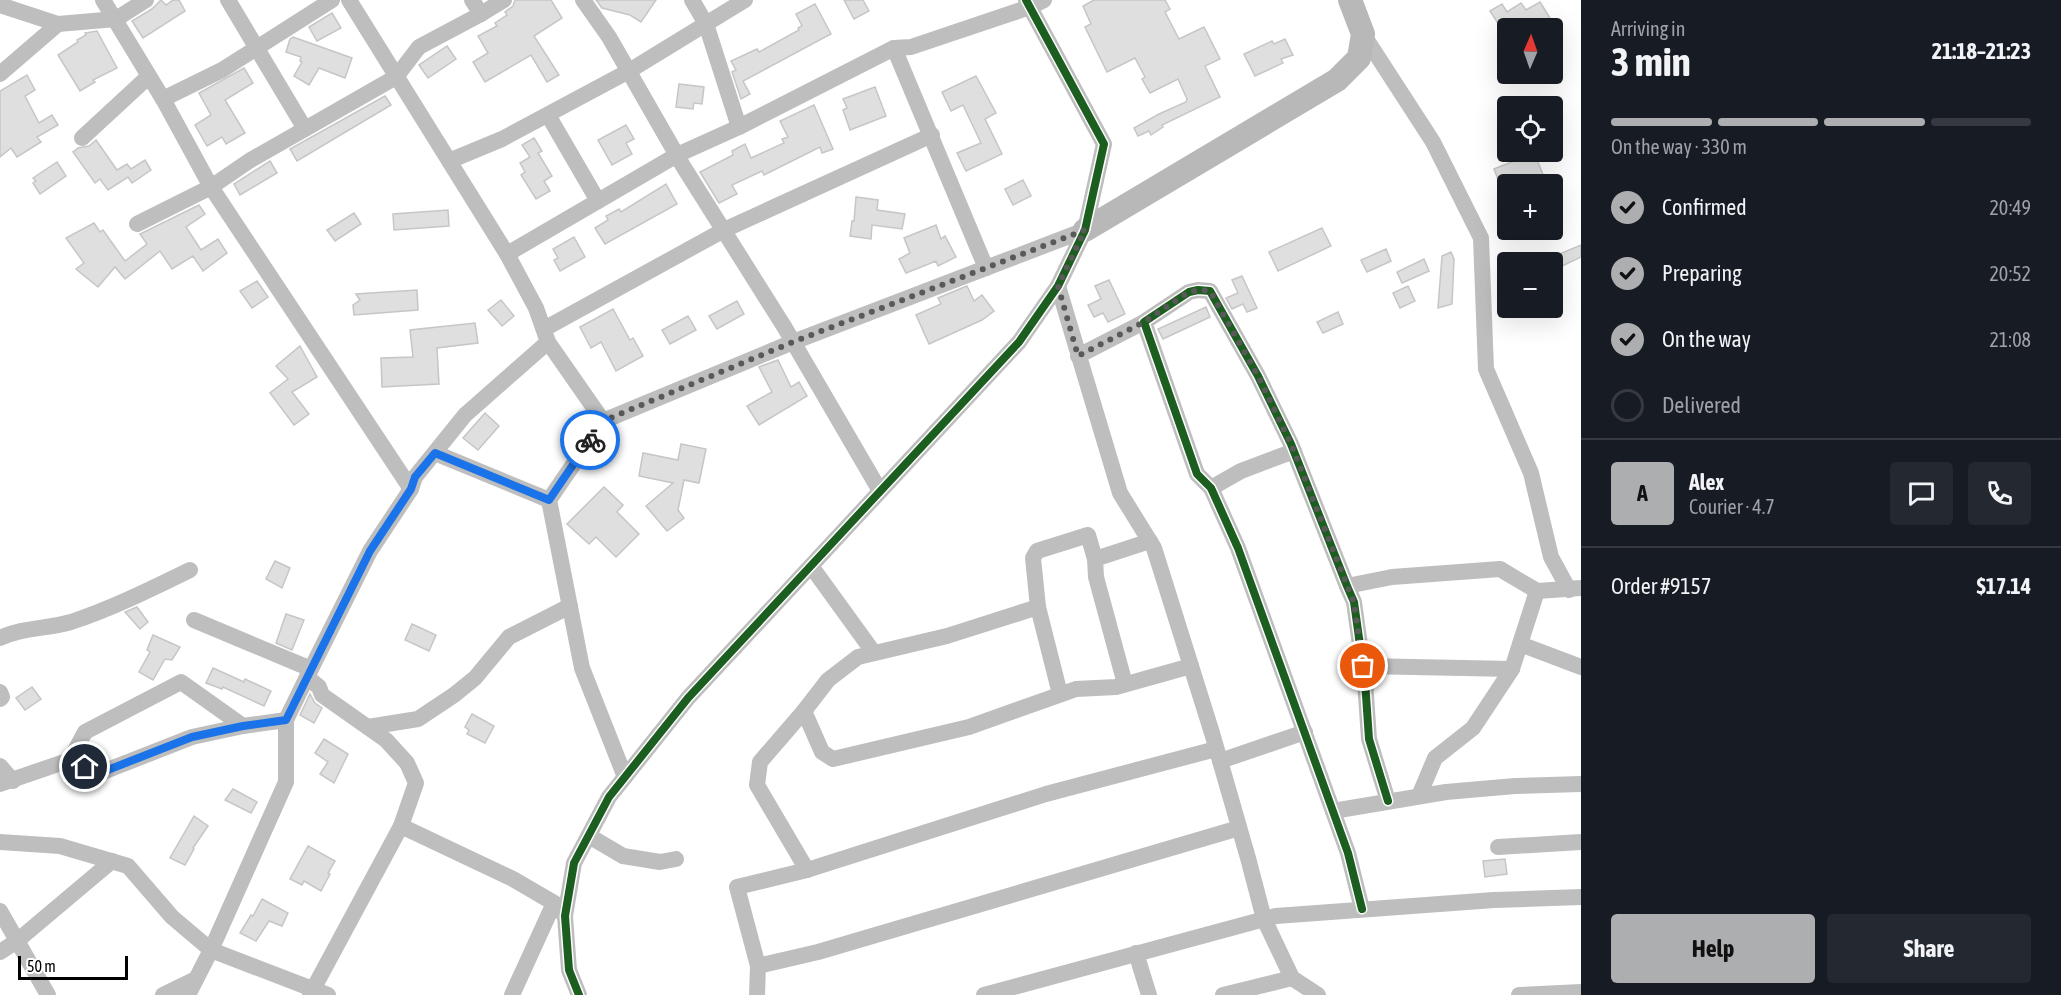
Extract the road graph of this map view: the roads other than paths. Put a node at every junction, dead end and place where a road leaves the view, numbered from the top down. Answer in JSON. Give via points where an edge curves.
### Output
{"nodes":[{"id":1,"x":103,"y":0,"type":"edge"},
{"id":2,"x":146,"y":0,"type":"edge"},
{"id":3,"x":228,"y":0,"type":"edge"},
{"id":4,"x":332,"y":0,"type":"edge"},
{"id":5,"x":348,"y":0,"type":"edge"},
{"id":6,"x":504,"y":0,"type":"edge"},
{"id":7,"x":583,"y":0,"type":"edge"},
{"id":8,"x":692,"y":0,"type":"edge"},
{"id":9,"x":745,"y":0,"type":"edge"},
{"id":10,"x":1350,"y":0,"type":"edge"},
{"id":11,"x":1033,"y":2,"type":"edge"},
{"id":12,"x":0,"y":5,"type":"edge"},
{"id":13,"x":477,"y":7,"type":"edge"},
{"id":14,"x":116,"y":19,"type":"junction"},
{"id":15,"x":58,"y":24,"type":"junction"},
{"id":16,"x":706,"y":24,"type":"junction"},
{"id":17,"x":1363,"y":34,"type":"junction"},
{"id":18,"x":894,"y":48,"type":"junction"},
{"id":19,"x":256,"y":49,"type":"junction"},
{"id":20,"x":629,"y":71,"type":"junction"},
{"id":21,"x":0,"y":74,"type":"edge"},
{"id":22,"x":148,"y":77,"type":"junction"},
{"id":23,"x":396,"y":77,"type":"junction"},
{"id":24,"x":163,"y":99,"type":"junction"},
{"id":25,"x":548,"y":115,"type":"junction"},
{"id":26,"x":739,"y":126,"type":"junction"},
{"id":27,"x":304,"y":129,"type":"junction"},
{"id":28,"x":932,"y":135,"type":"junction"},
{"id":29,"x":82,"y":138,"type":"dead end"},
{"id":30,"x":677,"y":155,"type":"junction"},
{"id":31,"x":449,"y":161,"type":"junction"},
{"id":32,"x":211,"y":187,"type":"junction"},
{"id":33,"x":598,"y":201,"type":"junction"},
{"id":34,"x":136,"y":224,"type":"dead end"},
{"id":35,"x":724,"y":230,"type":"junction"},
{"id":36,"x":1085,"y":230,"type":"junction"},
{"id":37,"x":507,"y":254,"type":"junction"},
{"id":38,"x":986,"y":268,"type":"junction"},
{"id":39,"x":1058,"y":286,"type":"junction"},
{"id":40,"x":1144,"y":322,"type":"junction"},
{"id":41,"x":546,"y":335,"type":"junction"},
{"id":42,"x":793,"y":342,"type":"junction"},
{"id":43,"x":1078,"y":356,"type":"junction"},
{"id":44,"x":603,"y":421,"type":"junction"},
{"id":45,"x":1294,"y":451,"type":"junction"},
{"id":46,"x":435,"y":453,"type":"junction"},
{"id":47,"x":1211,"y":488,"type":"junction"},
{"id":48,"x":411,"y":489,"type":"junction"},
{"id":49,"x":880,"y":491,"type":"junction"},
{"id":50,"x":549,"y":500,"type":"junction"},
{"id":51,"x":1150,"y":541,"type":"junction"},
{"id":52,"x":1095,"y":559,"type":"junction"},
{"id":53,"x":811,"y":566,"type":"junction"},
{"id":54,"x":190,"y":570,"type":"dead end"},
{"id":55,"x":1347,"y":586,"type":"junction"},
{"id":56,"x":1575,"y":589,"type":"edge"},
{"id":57,"x":1537,"y":591,"type":"junction"},
{"id":58,"x":570,"y":606,"type":"junction"},
{"id":59,"x":1038,"y":607,"type":"junction"},
{"id":60,"x":194,"y":620,"type":"dead end"},
{"id":61,"x":0,"y":638,"type":"edge"},
{"id":62,"x":1520,"y":644,"type":"junction"},
{"id":63,"x":874,"y":653,"type":"junction"},
{"id":64,"x":1191,"y":666,"type":"junction"},
{"id":65,"x":1363,"y":666,"type":"junction"},
{"id":66,"x":1581,"y":667,"type":"edge"},
{"id":67,"x":1512,"y":669,"type":"junction"},
{"id":68,"x":309,"y":673,"type":"junction"},
{"id":69,"x":1125,"y":684,"type":"junction"},
{"id":70,"x":0,"y":692,"type":"edge"},
{"id":71,"x":1060,"y":694,"type":"junction"},
{"id":72,"x":0,"y":699,"type":"edge"},
{"id":73,"x":804,"y":711,"type":"junction"},
{"id":74,"x":286,"y":720,"type":"junction"},
{"id":75,"x":243,"y":726,"type":"junction"},
{"id":76,"x":368,"y":727,"type":"junction"},
{"id":77,"x":1305,"y":732,"type":"junction"},
{"id":78,"x":1218,"y":755,"type":"junction"},
{"id":79,"x":70,"y":760,"type":"junction"},
{"id":80,"x":0,"y":766,"type":"edge"},
{"id":81,"x":625,"y":777,"type":"junction"},
{"id":82,"x":6,"y":783,"type":"edge"},
{"id":83,"x":1581,"y":784,"type":"edge"},
{"id":84,"x":1419,"y":796,"type":"junction"},
{"id":85,"x":1388,"y":801,"type":"junction"},
{"id":86,"x":1333,"y":811,"type":"junction"},
{"id":87,"x":401,"y":826,"type":"junction"},
{"id":88,"x":1239,"y":828,"type":"junction"},
{"id":89,"x":589,"y":836,"type":"junction"},
{"id":90,"x":0,"y":842,"type":"edge"},
{"id":91,"x":1581,"y":842,"type":"edge"},
{"id":92,"x":1498,"y":847,"type":"dead end"},
{"id":93,"x":676,"y":859,"type":"dead end"},
{"id":94,"x":112,"y":861,"type":"junction"},
{"id":95,"x":807,"y":870,"type":"junction"},
{"id":96,"x":1581,"y":897,"type":"edge"},
{"id":97,"x":1362,"y":909,"type":"junction"},
{"id":98,"x":560,"y":910,"type":"junction"},
{"id":99,"x":0,"y":911,"type":"edge"},
{"id":100,"x":1264,"y":919,"type":"junction"},
{"id":101,"x":17,"y":940,"type":"junction"},
{"id":102,"x":211,"y":950,"type":"junction"},
{"id":103,"x":0,"y":952,"type":"edge"},
{"id":104,"x":1136,"y":953,"type":"junction"},
{"id":105,"x":758,"y":966,"type":"junction"},
{"id":106,"x":1292,"y":978,"type":"junction"},
{"id":107,"x":196,"y":979,"type":"junction"},
{"id":108,"x":1581,"y":992,"type":"edge"},
{"id":109,"x":317,"y":993,"type":"edge"},
{"id":110,"x":1555,"y":994,"type":"edge"},
{"id":111,"x":48,"y":995,"type":"edge"},
{"id":112,"x":163,"y":995,"type":"edge"},
{"id":113,"x":188,"y":995,"type":"edge"},
{"id":114,"x":512,"y":995,"type":"edge"},
{"id":115,"x":579,"y":995,"type":"edge"},
{"id":116,"x":757,"y":995,"type":"edge"},
{"id":117,"x":984,"y":995,"type":"edge"},
{"id":118,"x":1149,"y":995,"type":"edge"},
{"id":119,"x":1223,"y":995,"type":"edge"},
{"id":120,"x":1318,"y":995,"type":"edge"},
{"id":121,"x":1519,"y":995,"type":"edge"}],
"edges":[{"from":1,"to":14,"type":"street"},
{"from":2,"to":14,"type":"street"},
{"from":3,"to":19,"type":"street"},
{"from":4,"to":19,"type":"street"},
{"from":5,"to":23,"type":"street"},
{"from":6,"to":13,"type":"street"},
{"from":7,"to":20,"type":"street"},
{"from":8,"to":16,"type":"street"},
{"from":9,"to":16,"type":"street"},
{"from":10,"to":17,"type":"street"},
{"from":11,"to":18,"type":"street","via":[[911,46]]},
{"from":11,"to":36,"type":"street","via":[[1104,144]]},
{"from":12,"to":15,"type":"street"},
{"from":13,"to":23,"type":"street","via":[[419,46]]},
{"from":14,"to":15,"type":"street"},
{"from":14,"to":22,"type":"street"},
{"from":15,"to":21,"type":"street"},
{"from":16,"to":20,"type":"street"},
{"from":16,"to":26,"type":"street"},
{"from":17,"to":36,"type":"street","via":[[1359,58],[1337,80]]},
{"from":17,"to":56,"type":"street","via":[[1433,142],[1481,238],[1486,369],[1532,472],[1551,556]]},
{"from":18,"to":26,"type":"street"},
{"from":18,"to":28,"type":"street"},
{"from":19,"to":24,"type":"street"},
{"from":19,"to":27,"type":"street"},
{"from":20,"to":25,"type":"street"},
{"from":20,"to":30,"type":"street"},
{"from":22,"to":24,"type":"street"},
{"from":22,"to":29,"type":"street"},
{"from":23,"to":27,"type":"street"},
{"from":23,"to":31,"type":"street"},
{"from":24,"to":32,"type":"street"},
{"from":25,"to":31,"type":"street"},
{"from":25,"to":33,"type":"street"},
{"from":26,"to":30,"type":"street"},
{"from":27,"to":32,"type":"street"},
{"from":28,"to":35,"type":"street"},
{"from":28,"to":38,"type":"street"},
{"from":30,"to":33,"type":"street"},
{"from":30,"to":35,"type":"street"},
{"from":31,"to":37,"type":"street"},
{"from":32,"to":34,"type":"street"},
{"from":32,"to":48,"type":"street"},
{"from":33,"to":37,"type":"street"},
{"from":35,"to":41,"type":"street"},
{"from":35,"to":42,"type":"street"},
{"from":36,"to":38,"type":"street"},
{"from":36,"to":39,"type":"street"},
{"from":37,"to":41,"type":"street"},
{"from":38,"to":42,"type":"street"},
{"from":39,"to":43,"type":"street"},
{"from":39,"to":49,"type":"street","via":[[1018,342]]},
{"from":40,"to":43,"type":"street"},
{"from":40,"to":45,"type":"street","via":[[1189,292],[1210,291]]},
{"from":40,"to":47,"type":"street","via":[[1197,474]]},
{"from":41,"to":44,"type":"street"},
{"from":41,"to":46,"type":"street","via":[[465,415]]},
{"from":42,"to":44,"type":"street"},
{"from":42,"to":49,"type":"street"},
{"from":43,"to":51,"type":"street","via":[[1120,493]]},
{"from":44,"to":50,"type":"street"},
{"from":45,"to":47,"type":"street","via":[[1241,471]]},
{"from":45,"to":55,"type":"street"},
{"from":46,"to":48,"type":"street","via":[[415,477]]},
{"from":46,"to":50,"type":"street"},
{"from":47,"to":77,"type":"street","via":[[1238,548]]},
{"from":48,"to":68,"type":"street","via":[[370,551]]},
{"from":49,"to":53,"type":"street"},
{"from":50,"to":58,"type":"street"},
{"from":51,"to":52,"type":"street"},
{"from":51,"to":64,"type":"street"},
{"from":52,"to":59,"type":"street","via":[[1088,535],[1037,551],[1033,558]]},
{"from":52,"to":69,"type":"street","via":[[1096,577]]},
{"from":53,"to":63,"type":"street"},
{"from":53,"to":81,"type":"street","via":[[688,698]]},
{"from":54,"to":61,"type":"street","via":[[122,603],[69,622],[14,631]]},
{"from":55,"to":57,"type":"street","via":[[1392,577],[1500,569]]},
{"from":55,"to":65,"type":"street","via":[[1354,603]]},
{"from":56,"to":57,"type":"street"},
{"from":57,"to":62,"type":"street"},
{"from":58,"to":76,"type":"street","via":[[509,637],[475,678],[418,718]]},
{"from":58,"to":81,"type":"street","via":[[582,668]]},
{"from":59,"to":63,"type":"street","via":[[947,636]]},
{"from":59,"to":71,"type":"street"},
{"from":60,"to":68,"type":"street"},
{"from":62,"to":66,"type":"street"},
{"from":62,"to":67,"type":"street"},
{"from":63,"to":73,"type":"street","via":[[858,657],[828,680]]},
{"from":64,"to":69,"type":"street"},
{"from":64,"to":78,"type":"street"},
{"from":65,"to":67,"type":"street"},
{"from":65,"to":85,"type":"street","via":[[1369,739]]},
{"from":67,"to":84,"type":"street","via":[[1473,728],[1435,758]]},
{"from":68,"to":74,"type":"street"},
{"from":68,"to":76,"type":"street","via":[[322,695]]},
{"from":69,"to":71,"type":"street"},
{"from":70,"to":72,"type":"street"},
{"from":71,"to":73,"type":"street","via":[[969,727],[833,759],[822,752]]},
{"from":73,"to":95,"type":"street","via":[[760,762],[757,785]]},
{"from":74,"to":75,"type":"street"},
{"from":74,"to":102,"type":"street","via":[[286,782]]},
{"from":75,"to":79,"type":"street","via":[[192,737],[100,773]]},
{"from":75,"to":79,"type":"street","via":[[181,682],[85,732]]},
{"from":76,"to":87,"type":"street","via":[[394,747],[416,783]]},
{"from":77,"to":78,"type":"street"},
{"from":77,"to":86,"type":"street"},
{"from":78,"to":88,"type":"street"},
{"from":78,"to":95,"type":"street","via":[[1046,794]]},
{"from":79,"to":82,"type":"street"},
{"from":80,"to":82,"type":"street"},
{"from":81,"to":89,"type":"street","via":[[609,797]]},
{"from":83,"to":84,"type":"street"},
{"from":84,"to":85,"type":"street"},
{"from":85,"to":86,"type":"street"},
{"from":86,"to":97,"type":"street"},
{"from":87,"to":98,"type":"street","via":[[513,879]]},
{"from":87,"to":109,"type":"street"},
{"from":88,"to":100,"type":"street"},
{"from":88,"to":105,"type":"street","via":[[818,952]]},
{"from":89,"to":93,"type":"street","via":[[623,856],[660,862]]},
{"from":89,"to":98,"type":"street","via":[[574,863]]},
{"from":90,"to":94,"type":"street","via":[[60,846]]},
{"from":91,"to":92,"type":"street"},
{"from":94,"to":101,"type":"street"},
{"from":94,"to":102,"type":"street","via":[[128,866],[172,917]]},
{"from":95,"to":105,"type":"street","via":[[737,887]]},
{"from":96,"to":97,"type":"street"},
{"from":97,"to":100,"type":"street"},
{"from":98,"to":114,"type":"street"},
{"from":98,"to":115,"type":"street","via":[[569,970]]},
{"from":99,"to":101,"type":"street"},
{"from":100,"to":104,"type":"street"},
{"from":100,"to":106,"type":"street"},
{"from":101,"to":103,"type":"street"},
{"from":101,"to":111,"type":"street"},
{"from":102,"to":107,"type":"street"},
{"from":102,"to":109,"type":"street"},
{"from":104,"to":117,"type":"street"},
{"from":104,"to":118,"type":"street"},
{"from":105,"to":116,"type":"street"},
{"from":106,"to":119,"type":"street"},
{"from":106,"to":120,"type":"street"},
{"from":107,"to":112,"type":"street"},
{"from":107,"to":113,"type":"street"},
{"from":108,"to":110,"type":"street"},
{"from":110,"to":121,"type":"street"}]}
